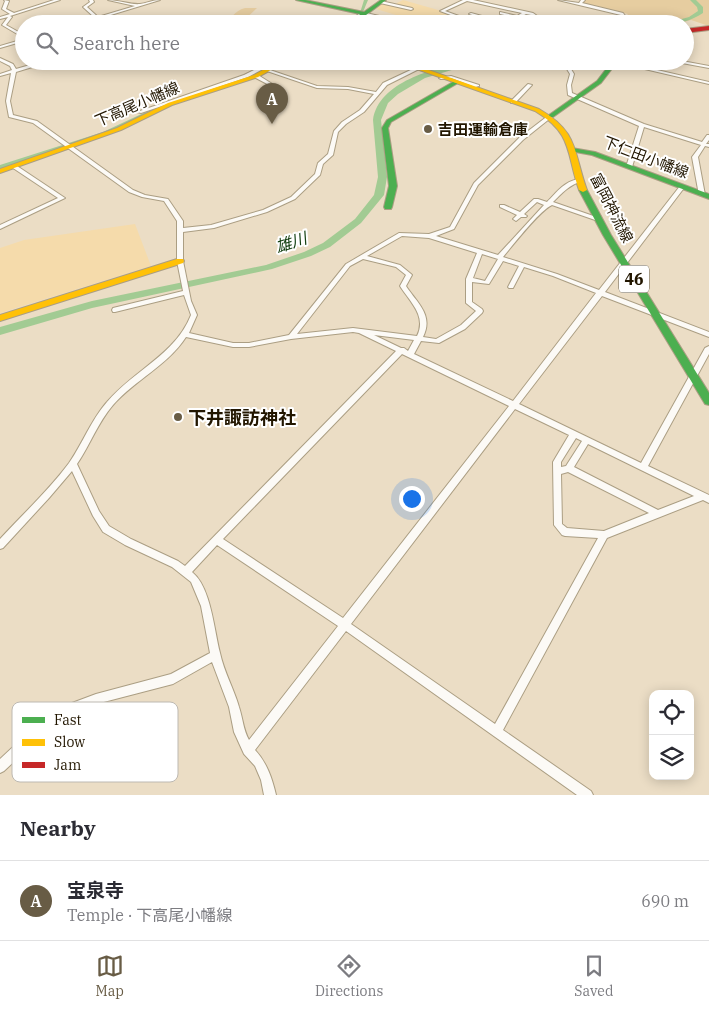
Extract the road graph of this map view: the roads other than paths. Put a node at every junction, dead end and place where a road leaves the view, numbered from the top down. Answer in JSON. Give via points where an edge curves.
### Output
{"nodes":[{"id":1,"x":6,"y":0,"type":"edge"},
{"id":2,"x":58,"y":0,"type":"edge"},
{"id":3,"x":91,"y":0,"type":"edge"},
{"id":4,"x":110,"y":0,"type":"edge"},
{"id":5,"x":158,"y":0,"type":"edge"},
{"id":6,"x":302,"y":0,"type":"edge"},
{"id":7,"x":467,"y":0,"type":"edge"},
{"id":8,"x":560,"y":0,"type":"edge"},
{"id":9,"x":383,"y":1,"type":"edge"},
{"id":10,"x":582,"y":2,"type":"edge"},
{"id":11,"x":460,"y":3,"type":"junction"},
{"id":12,"x":141,"y":6,"type":"junction"},
{"id":13,"x":499,"y":7,"type":"junction"},
{"id":14,"x":411,"y":9,"type":"dead end"},
{"id":15,"x":476,"y":11,"type":"dead end"},
{"id":16,"x":494,"y":11,"type":"junction"},
{"id":17,"x":525,"y":13,"type":"junction"},
{"id":18,"x":14,"y":14,"type":"junction"},
{"id":19,"x":364,"y":14,"type":"junction"},
{"id":20,"x":471,"y":14,"type":"joint"},
{"id":21,"x":94,"y":15,"type":"edge"},
{"id":22,"x":104,"y":15,"type":"edge"},
{"id":23,"x":369,"y":15,"type":"edge"},
{"id":24,"x":453,"y":15,"type":"edge"},
{"id":25,"x":475,"y":15,"type":"edge"},
{"id":26,"x":506,"y":15,"type":"edge"},
{"id":27,"x":521,"y":15,"type":"edge"},
{"id":28,"x":532,"y":15,"type":"edge"},
{"id":29,"x":623,"y":15,"type":"edge"},
{"id":30,"x":0,"y":18,"type":"edge"},
{"id":31,"x":709,"y":28,"type":"edge"},
{"id":32,"x":694,"y":30,"type":"edge"},
{"id":33,"x":15,"y":32,"type":"edge"},
{"id":34,"x":15,"y":41,"type":"edge"},
{"id":35,"x":0,"y":47,"type":"edge"},
{"id":36,"x":0,"y":59,"type":"edge"},
{"id":37,"x":694,"y":64,"type":"edge"},
{"id":38,"x":709,"y":67,"type":"edge"},
{"id":39,"x":14,"y":70,"type":"junction"},
{"id":40,"x":261,"y":70,"type":"edge"},
{"id":41,"x":265,"y":70,"type":"edge"},
{"id":42,"x":276,"y":70,"type":"edge"},
{"id":43,"x":410,"y":70,"type":"edge"},
{"id":44,"x":423,"y":70,"type":"edge"},
{"id":45,"x":570,"y":70,"type":"edge"},
{"id":46,"x":607,"y":70,"type":"edge"},
{"id":47,"x":655,"y":70,"type":"edge"},
{"id":48,"x":0,"y":75,"type":"edge"},
{"id":49,"x":256,"y":76,"type":"junction"},
{"id":50,"x":438,"y":77,"type":"junction"},
{"id":51,"x":454,"y":83,"type":"junction"},
{"id":52,"x":709,"y":83,"type":"edge"},
{"id":53,"x":530,"y":85,"type":"dead end"},
{"id":54,"x":477,"y":86,"type":"dead end"},
{"id":55,"x":201,"y":92,"type":"junction"},
{"id":56,"x":377,"y":93,"type":"junction"},
{"id":57,"x":579,"y":96,"type":"junction"},
{"id":58,"x":513,"y":102,"type":"junction"},
{"id":59,"x":139,"y":112,"type":"dead end"},
{"id":60,"x":274,"y":114,"type":"dead end"},
{"id":61,"x":551,"y":116,"type":"junction"},
{"id":62,"x":642,"y":125,"type":"junction"},
{"id":63,"x":709,"y":136,"type":"edge"},
{"id":64,"x":702,"y":144,"type":"junction"},
{"id":65,"x":709,"y":146,"type":"edge"},
{"id":66,"x":71,"y":147,"type":"junction"},
{"id":67,"x":572,"y":150,"type":"junction"},
{"id":68,"x":15,"y":166,"type":"junction"},
{"id":69,"x":629,"y":167,"type":"junction"},
{"id":70,"x":0,"y":171,"type":"edge"},
{"id":71,"x":580,"y":180,"type":"junction"},
{"id":72,"x":682,"y":187,"type":"junction"},
{"id":73,"x":706,"y":196,"type":"edge"},
{"id":74,"x":550,"y":204,"type":"junction"},
{"id":75,"x":502,"y":206,"type":"dead end"},
{"id":76,"x":388,"y":208,"type":"dead end"},
{"id":77,"x":521,"y":214,"type":"junction"},
{"id":78,"x":516,"y":219,"type":"dead end"},
{"id":79,"x":533,"y":219,"type":"junction"},
{"id":80,"x":600,"y":220,"type":"junction"},
{"id":81,"x":0,"y":227,"type":"edge"},
{"id":82,"x":181,"y":230,"type":"junction"},
{"id":83,"x":430,"y":236,"type":"junction"},
{"id":84,"x":480,"y":252,"type":"junction"},
{"id":85,"x":363,"y":257,"type":"junction"},
{"id":86,"x":500,"y":258,"type":"junction"},
{"id":87,"x":624,"y":262,"type":"junction"},
{"id":88,"x":522,"y":265,"type":"junction"},
{"id":89,"x":182,"y":267,"type":"junction"},
{"id":90,"x":469,"y":279,"type":"junction"},
{"id":91,"x":511,"y":287,"type":"dead end"},
{"id":92,"x":187,"y":291,"type":"junction"},
{"id":93,"x":600,"y":292,"type":"junction"},
{"id":94,"x":115,"y":310,"type":"dead end"},
{"id":95,"x":655,"y":313,"type":"junction"},
{"id":96,"x":0,"y":318,"type":"edge"},
{"id":97,"x":362,"y":332,"type":"junction"},
{"id":98,"x":185,"y":334,"type":"junction"},
{"id":99,"x":709,"y":335,"type":"edge"},
{"id":100,"x":292,"y":336,"type":"junction"},
{"id":101,"x":419,"y":338,"type":"junction"},
{"id":102,"x":709,"y":348,"type":"edge"},
{"id":103,"x":402,"y":350,"type":"junction"},
{"id":104,"x":410,"y":354,"type":"junction"},
{"id":105,"x":694,"y":376,"type":"junction"},
{"id":106,"x":709,"y":401,"type":"edge"},
{"id":107,"x":514,"y":405,"type":"junction"},
{"id":108,"x":574,"y":434,"type":"junction"},
{"id":109,"x":587,"y":440,"type":"junction"},
{"id":110,"x":73,"y":464,"type":"junction"},
{"id":111,"x":644,"y":467,"type":"junction"},
{"id":112,"x":568,"y":468,"type":"junction"},
{"id":113,"x":557,"y":472,"type":"junction"},
{"id":114,"x":706,"y":498,"type":"edge"},
{"id":115,"x":658,"y":514,"type":"junction"},
{"id":116,"x":604,"y":535,"type":"junction"},
{"id":117,"x":216,"y":539,"type":"junction"},
{"id":118,"x":0,"y":545,"type":"edge"},
{"id":119,"x":186,"y":571,"type":"junction"},
{"id":120,"x":345,"y":625,"type":"junction"},
{"id":121,"x":215,"y":656,"type":"junction"},
{"id":122,"x":88,"y":702,"type":"edge"},
{"id":123,"x":496,"y":732,"type":"junction"},
{"id":124,"x":248,"y":750,"type":"junction"},
{"id":125,"x":12,"y":756,"type":"edge"},
{"id":126,"x":0,"y":767,"type":"edge"},
{"id":127,"x":270,"y":795,"type":"edge"},
{"id":128,"x":587,"y":795,"type":"edge"}],
"edges":[{"from":1,"to":18,"type":"street","via":[[4,9]]},
{"from":2,"to":18,"type":"street"},
{"from":3,"to":21,"type":"street","via":[[85,7]]},
{"from":4,"to":12,"type":"street"},
{"from":5,"to":12,"type":"street"},
{"from":6,"to":19,"type":"main road"},
{"from":7,"to":11,"type":"street"},
{"from":7,"to":13,"type":"street"},
{"from":8,"to":10,"type":"street"},
{"from":9,"to":14,"type":"street"},
{"from":9,"to":19,"type":"main road"},
{"from":10,"to":29,"type":"street"},
{"from":11,"to":16,"type":"street"},
{"from":11,"to":24,"type":"street","via":[[442,11]]},
{"from":12,"to":22,"type":"street"},
{"from":13,"to":16,"type":"street"},
{"from":13,"to":17,"type":"street"},
{"from":15,"to":20,"type":"street"},
{"from":16,"to":26,"type":"street"},
{"from":17,"to":27,"type":"street"},
{"from":17,"to":28,"type":"street"},
{"from":18,"to":30,"type":"street"},
{"from":18,"to":33,"type":"street","via":[[4,25]]},
{"from":19,"to":23,"type":"street"},
{"from":20,"to":25,"type":"street"},
{"from":31,"to":32,"type":"main road"},
{"from":34,"to":35,"type":"street"},
{"from":36,"to":39,"type":"street"},
{"from":37,"to":38,"type":"street"},
{"from":39,"to":48,"type":"street"},
{"from":39,"to":66,"type":"street","via":[[8,100],[11,116],[35,122]]},
{"from":40,"to":55,"type":"street"},
{"from":41,"to":49,"type":"main road","name":"下高尾小幡線"},
{"from":42,"to":56,"type":"street","via":[[317,87]]},
{"from":43,"to":56,"type":"street","via":[[390,80]]},
{"from":44,"to":50,"type":"main road"},
{"from":45,"to":57,"type":"street","via":[[570,94]]},
{"from":46,"to":57,"type":"main road","via":[[599,82]]},
{"from":47,"to":52,"type":"street"},
{"from":49,"to":55,"type":"main road","name":"下高尾小幡線"},
{"from":49,"to":60,"type":"street","via":[[276,87],[272,98]]},
{"from":50,"to":51,"type":"main road"},
{"from":50,"to":54,"type":"street","via":[[450,77]]},
{"from":51,"to":58,"type":"main road"},
{"from":51,"to":76,"type":"main road","via":[[389,121],[385,128],[393,186]]},
{"from":53,"to":58,"type":"street"},
{"from":55,"to":59,"type":"street"},
{"from":55,"to":66,"type":"main road","name":"下高尾小幡線"},
{"from":56,"to":82,"type":"street","via":[[362,111],[336,132],[330,155],[321,163],[317,175],[293,198],[221,224]]},
{"from":57,"to":61,"type":"main road"},
{"from":57,"to":62,"type":"street"},
{"from":58,"to":61,"type":"main road"},
{"from":61,"to":67,"type":"main road","name":"富岡神流線","number":"46","via":[[564,129]]},
{"from":61,"to":83,"type":"street","via":[[476,184],[452,228]]},
{"from":62,"to":64,"type":"street"},
{"from":62,"to":69,"type":"street"},
{"from":63,"to":64,"type":"street"},
{"from":64,"to":65,"type":"street"},
{"from":64,"to":73,"type":"street","via":[[694,162]]},
{"from":66,"to":68,"type":"main road","name":"下高尾小幡線"},
{"from":66,"to":82,"type":"street","via":[[131,191],[166,200],[180,221]]},
{"from":67,"to":69,"type":"main road","name":"下仁田小幡線","via":[[593,153]]},
{"from":67,"to":71,"type":"main road","name":"富岡神流線","number":"46"},
{"from":68,"to":70,"type":"main road","name":"下高尾小幡線"},
{"from":68,"to":81,"type":"street","via":[[62,198]]},
{"from":69,"to":72,"type":"main road","name":"下仁田小幡線"},
{"from":71,"to":74,"type":"street","via":[[571,182]]},
{"from":71,"to":80,"type":"main road","name":"富岡神流線","number":"46"},
{"from":72,"to":73,"type":"main road","name":"下仁田小幡線"},
{"from":72,"to":87,"type":"street"},
{"from":74,"to":77,"type":"street","via":[[536,200]]},
{"from":74,"to":79,"type":"street"},
{"from":74,"to":80,"type":"street"},
{"from":75,"to":77,"type":"street"},
{"from":77,"to":78,"type":"street"},
{"from":77,"to":79,"type":"street"},
{"from":79,"to":86,"type":"street"},
{"from":80,"to":87,"type":"main road","name":"富岡神流線","number":"46"},
{"from":82,"to":89,"type":"street"},
{"from":83,"to":84,"type":"street"},
{"from":83,"to":85,"type":"street","via":[[401,234]]},
{"from":84,"to":86,"type":"street"},
{"from":84,"to":90,"type":"street"},
{"from":85,"to":100,"type":"street","via":[[348,265]]},
{"from":85,"to":101,"type":"street","via":[[398,266],[409,275],[403,286],[423,317]]},
{"from":86,"to":88,"type":"street"},
{"from":86,"to":90,"type":"street","via":[[487,283]]},
{"from":87,"to":93,"type":"street"},
{"from":87,"to":95,"type":"main road","name":"富岡神流線","number":"46"},
{"from":88,"to":91,"type":"street"},
{"from":88,"to":93,"type":"street"},
{"from":89,"to":92,"type":"street"},
{"from":89,"to":96,"type":"main road"},
{"from":90,"to":101,"type":"street","via":[[469,303],[480,311],[463,327],[437,341]]},
{"from":92,"to":94,"type":"street"},
{"from":92,"to":98,"type":"street","via":[[194,316]]},
{"from":93,"to":95,"type":"street"},
{"from":93,"to":107,"type":"street"},
{"from":95,"to":99,"type":"street"},
{"from":95,"to":105,"type":"main road","name":"富岡神流線","number":"46"},
{"from":97,"to":100,"type":"street","via":[[353,330]]},
{"from":97,"to":101,"type":"street"},
{"from":97,"to":103,"type":"street"},
{"from":98,"to":100,"type":"street","via":[[241,345]]},
{"from":98,"to":110,"type":"street","via":[[100,414]]},
{"from":101,"to":104,"type":"street"},
{"from":102,"to":105,"type":"street"},
{"from":103,"to":104,"type":"street"},
{"from":103,"to":117,"type":"street"},
{"from":104,"to":107,"type":"street"},
{"from":105,"to":106,"type":"main road","name":"富岡神流線","number":"46"},
{"from":105,"to":111,"type":"street"},
{"from":107,"to":108,"type":"street"},
{"from":107,"to":120,"type":"street"},
{"from":108,"to":109,"type":"street"},
{"from":108,"to":113,"type":"street","via":[[557,462]]},
{"from":109,"to":111,"type":"street"},
{"from":109,"to":112,"type":"street"},
{"from":110,"to":118,"type":"street"},
{"from":110,"to":119,"type":"street","via":[[106,528]]},
{"from":111,"to":114,"type":"street"},
{"from":112,"to":113,"type":"street"},
{"from":112,"to":115,"type":"street"},
{"from":113,"to":116,"type":"street","via":[[558,525],[564,532]]},
{"from":114,"to":115,"type":"street"},
{"from":115,"to":116,"type":"street"},
{"from":116,"to":123,"type":"street"},
{"from":117,"to":119,"type":"street"},
{"from":117,"to":120,"type":"street"},
{"from":119,"to":121,"type":"street","via":[[201,591]]},
{"from":120,"to":123,"type":"street"},
{"from":120,"to":124,"type":"street"},
{"from":121,"to":122,"type":"street","via":[[173,679]]},
{"from":121,"to":124,"type":"street","via":[[234,707],[239,732]]},
{"from":123,"to":128,"type":"street"},
{"from":124,"to":127,"type":"street","via":[[259,762]]},
{"from":125,"to":126,"type":"street"}]}
